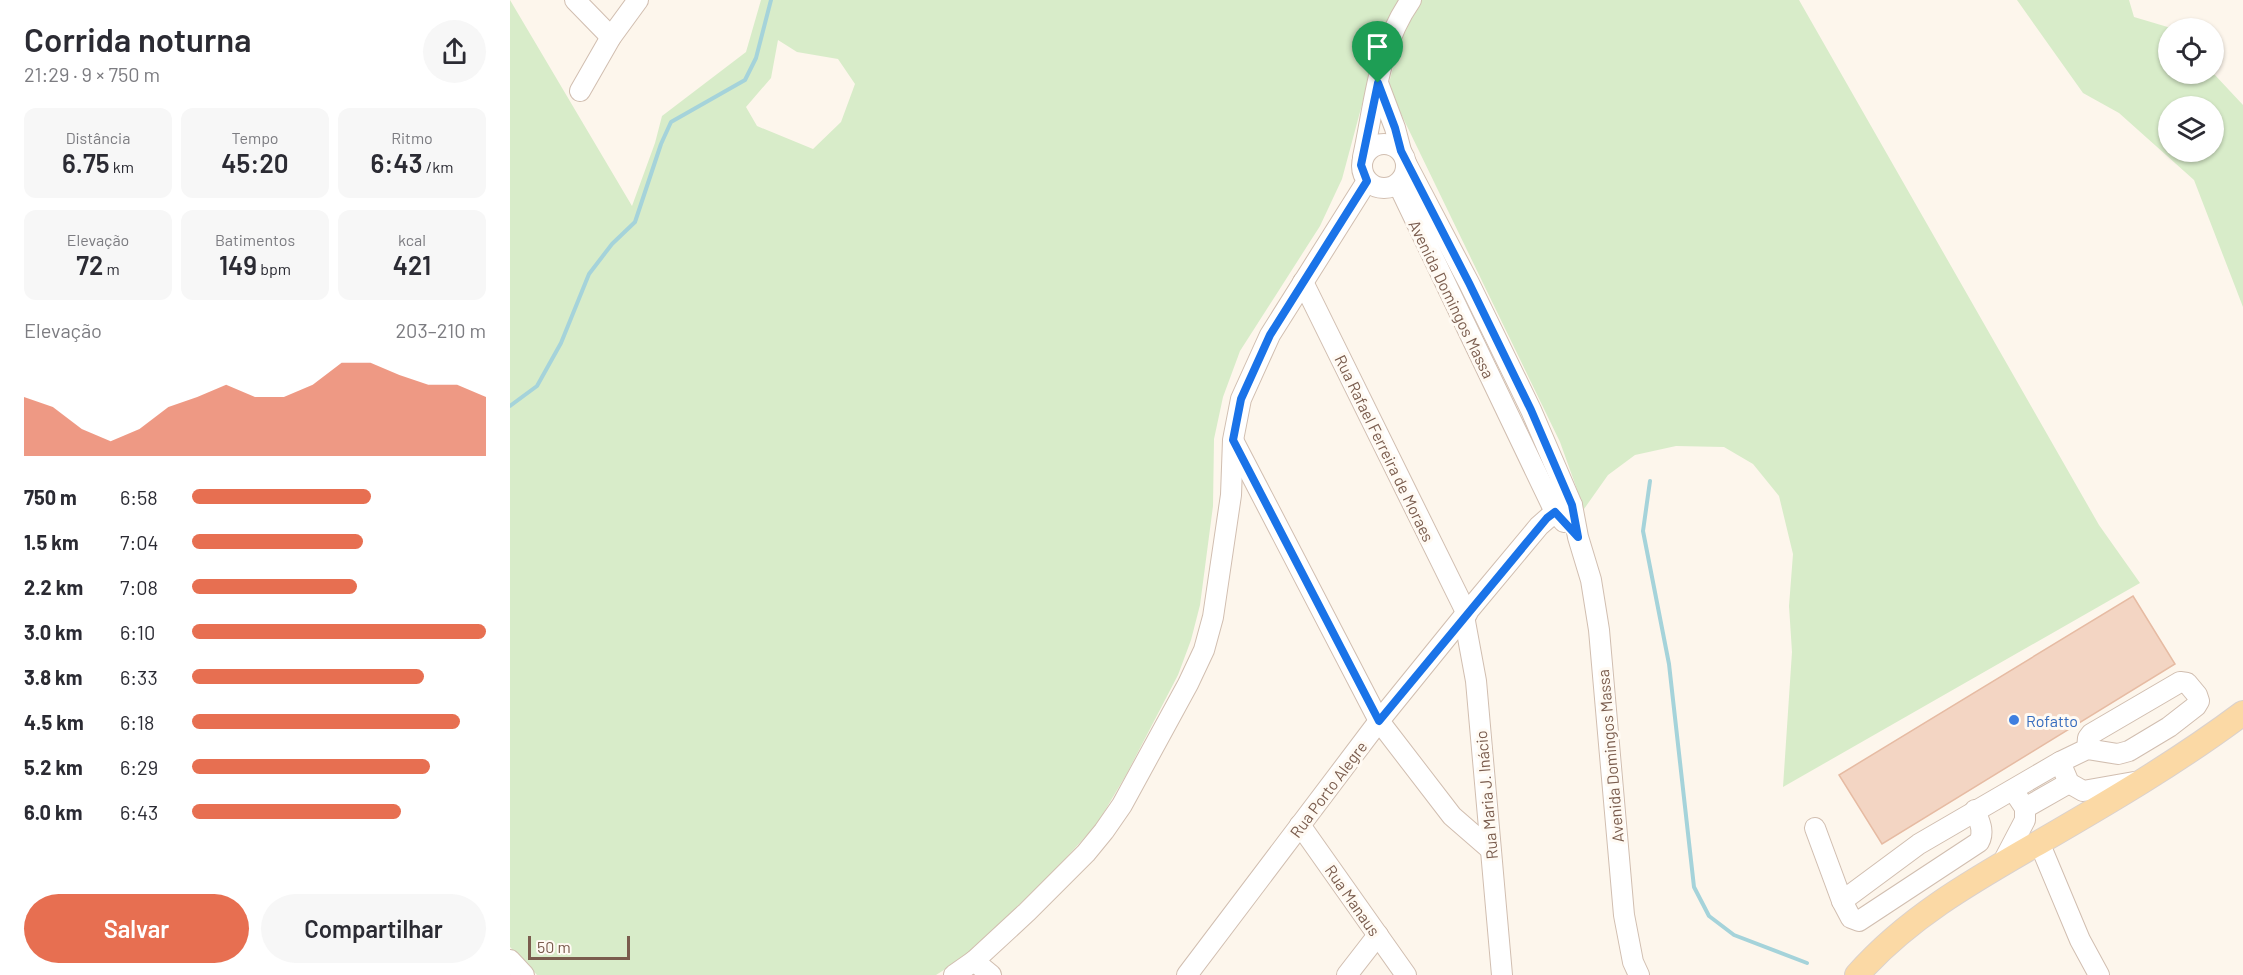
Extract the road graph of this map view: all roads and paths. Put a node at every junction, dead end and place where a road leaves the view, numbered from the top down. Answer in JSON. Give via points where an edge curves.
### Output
{"nodes":[{"id":1,"x":575,"y":0,"type":"edge"},
{"id":2,"x":638,"y":0,"type":"edge"},
{"id":3,"x":1412,"y":0,"type":"edge"},
{"id":4,"x":611,"y":37,"type":"junction"},
{"id":5,"x":1378,"y":83,"type":"junction"},
{"id":6,"x":580,"y":91,"type":"dead end"},
{"id":7,"x":1363,"y":157,"type":"junction"},
{"id":8,"x":1403,"y":157,"type":"junction"},
{"id":9,"x":1367,"y":181,"type":"junction"},
{"id":10,"x":1398,"y":184,"type":"junction"},
{"id":11,"x":1303,"y":282,"type":"junction"},
{"id":12,"x":1233,"y":440,"type":"junction"},
{"id":13,"x":1564,"y":508,"type":"junction"},
{"id":14,"x":1465,"y":615,"type":"junction"},
{"id":15,"x":2243,"y":713,"type":"edge"},
{"id":16,"x":1379,"y":721,"type":"junction"},
{"id":17,"x":2087,"y":748,"type":"junction"},
{"id":18,"x":2060,"y":762,"type":"junction"},
{"id":19,"x":2143,"y":780,"type":"junction"},
{"id":20,"x":2069,"y":783,"type":"junction"},
{"id":21,"x":2013,"y":790,"type":"junction"},
{"id":22,"x":2025,"y":808,"type":"junction"},
{"id":23,"x":1975,"y":810,"type":"junction"},
{"id":24,"x":1300,"y":825,"type":"junction"},
{"id":25,"x":1815,"y":828,"type":"dead end"},
{"id":26,"x":2039,"y":842,"type":"junction"},
{"id":27,"x":1490,"y":849,"type":"junction"},
{"id":28,"x":2003,"y":862,"type":"junction"},
{"id":29,"x":1842,"y":901,"type":"junction"},
{"id":30,"x":1378,"y":934,"type":"junction"},
{"id":31,"x":510,"y":960,"type":"edge"},
{"id":32,"x":974,"y":961,"type":"junction"},
{"id":33,"x":1856,"y":972,"type":"edge"},
{"id":34,"x":1499,"y":973,"type":"edge"},
{"id":35,"x":524,"y":975,"type":"edge"},
{"id":36,"x":954,"y":975,"type":"edge"},
{"id":37,"x":992,"y":975,"type":"edge"},
{"id":38,"x":1187,"y":975,"type":"edge"},
{"id":39,"x":1347,"y":975,"type":"edge"},
{"id":40,"x":1406,"y":975,"type":"edge"},
{"id":41,"x":1639,"y":975,"type":"edge"},
{"id":42,"x":2099,"y":975,"type":"edge"}],
"edges":[{"from":1,"to":4,"type":"street"},
{"from":2,"to":4,"type":"street"},
{"from":3,"to":5,"type":"street","via":[[1389,38]]},
{"from":4,"to":6,"type":"street"},
{"from":5,"to":7,"type":"street"},
{"from":5,"to":8,"type":"street","name":"Avenida Domingos Massa"},
{"from":7,"to":8,"type":"street","via":[[1368,150],[1385,143],[1393,145]]},
{"from":7,"to":9,"type":"street","via":[[1361,165]]},
{"from":8,"to":10,"type":"street","via":[[1406,171]]},
{"from":8,"to":13,"type":"street","name":"Avenida Domingos Massa","via":[[1531,410]]},
{"from":9,"to":10,"type":"street","via":[[1385,188]]},
{"from":9,"to":11,"type":"street"},
{"from":10,"to":13,"type":"street","name":"Avenida Domingos Massa"},
{"from":11,"to":12,"type":"street","via":[[1254,366],[1241,399]]},
{"from":11,"to":14,"type":"street","name":"Rua Rafael Ferreira de Moraes"},
{"from":12,"to":16,"type":"street"},
{"from":12,"to":32,"type":"street","via":[[1231,495],[1214,617],[1188,684],[1104,831],[1086,854]]},
{"from":13,"to":14,"type":"street","name":"Rua Porto Alegre","via":[[1539,526]]},
{"from":13,"to":41,"type":"street","name":"Avenida Domingos Massa","via":[[1591,580],[1599,630],[1624,915]]},
{"from":14,"to":16,"type":"street","name":"Rua Porto Alegre"},
{"from":14,"to":27,"type":"street","name":"Rua Maria J. Inácio","via":[[1476,681]]},
{"from":15,"to":19,"type":"main road"},
{"from":16,"to":24,"type":"street","name":"Rua Porto Alegre"},
{"from":16,"to":27,"type":"street","via":[[1452,816]]},
{"from":17,"to":17,"type":"street","via":[[2118,754],[2129,751],[2196,706],[2197,695],[2187,683],[2180,682],[2091,734]]},
{"from":17,"to":18,"type":"street"},
{"from":18,"to":20,"type":"street"},
{"from":18,"to":21,"type":"street"},
{"from":19,"to":20,"type":"street","via":[[2083,791]]},
{"from":19,"to":26,"type":"main road"},
{"from":20,"to":22,"type":"street"},
{"from":21,"to":22,"type":"street"},
{"from":21,"to":23,"type":"street"},
{"from":22,"to":28,"type":"street","via":[[2025,820]]},
{"from":23,"to":29,"type":"street","via":[[1919,844]]},
{"from":23,"to":29,"type":"street","via":[[1982,830],[1979,842],[1862,920],[1851,918]]},
{"from":24,"to":30,"type":"street","name":"Rua Manaus"},
{"from":24,"to":38,"type":"street","name":"Rua Porto Alegre"},
{"from":25,"to":29,"type":"street"},
{"from":26,"to":28,"type":"main road"},
{"from":26,"to":42,"type":"street"},
{"from":27,"to":34,"type":"street","name":"Rua Maria J. Inácio"},
{"from":28,"to":33,"type":"main road","via":[[1919,917]]},
{"from":30,"to":39,"type":"street"},
{"from":30,"to":40,"type":"street","name":"Rua Manaus"},
{"from":31,"to":35,"type":"street"},
{"from":32,"to":36,"type":"street"},
{"from":32,"to":37,"type":"street"}]}
